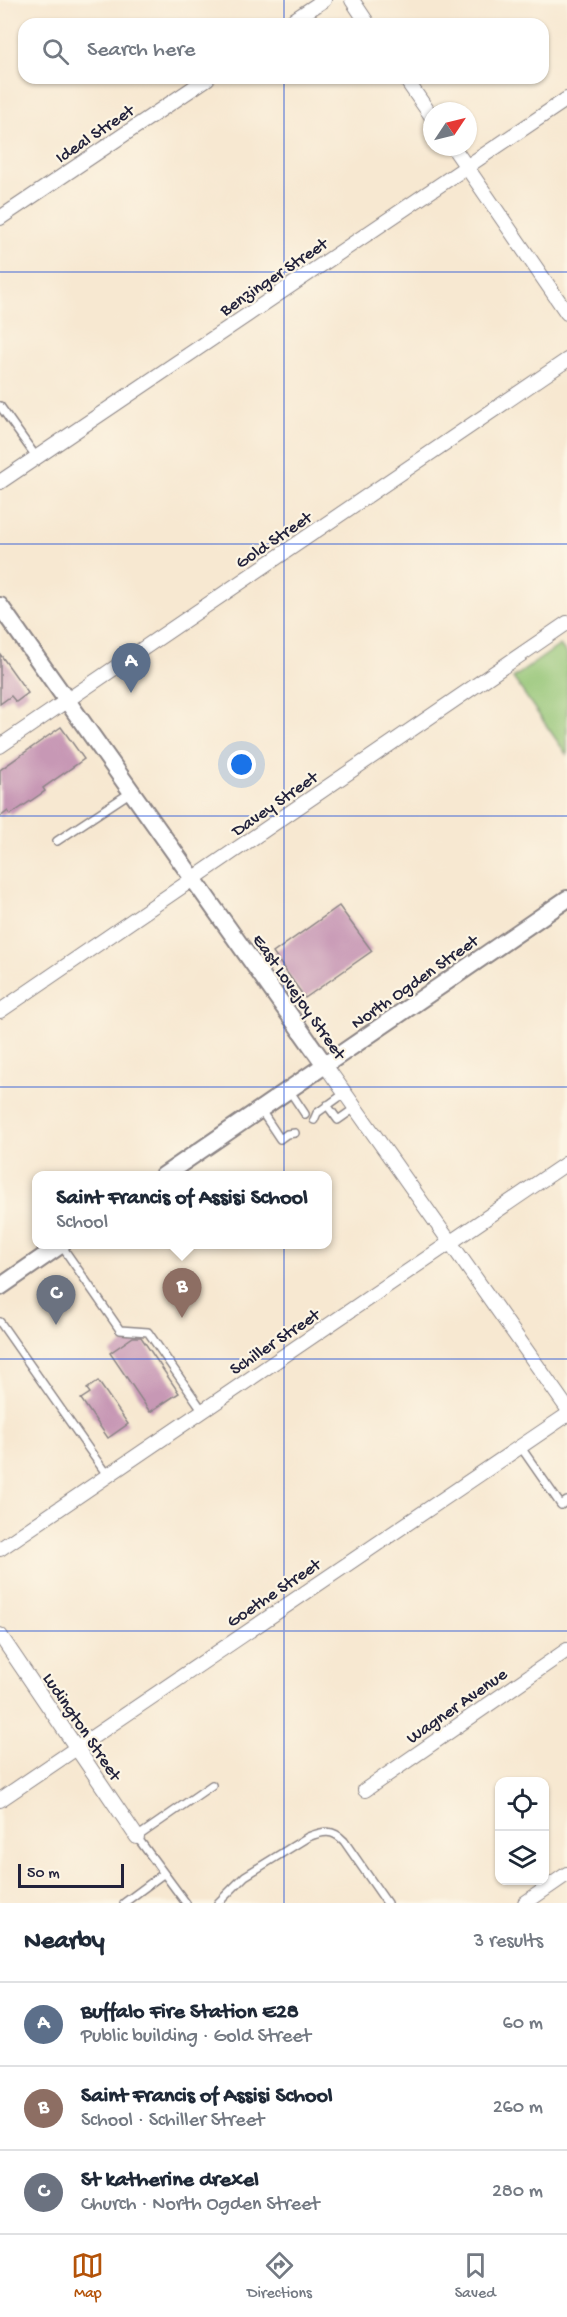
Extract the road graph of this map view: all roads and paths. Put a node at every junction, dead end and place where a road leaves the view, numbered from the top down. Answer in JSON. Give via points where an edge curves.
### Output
{"nodes":[{"id":1,"x":324,"y":0,"type":"edge"},
{"id":2,"x":352,"y":0,"type":"edge"},
{"id":3,"x":297,"y":18,"type":"edge"},
{"id":4,"x":364,"y":18,"type":"edge"},
{"id":5,"x":199,"y":84,"type":"edge"},
{"id":6,"x":409,"y":84,"type":"edge"},
{"id":7,"x":567,"y":99,"type":"edge"},
{"id":8,"x":423,"y":104,"type":"edge"},
{"id":9,"x":459,"y":156,"type":"edge"},
{"id":10,"x":467,"y":167,"type":"junction"},
{"id":11,"x":0,"y":218,"type":"edge"},
{"id":12,"x":567,"y":313,"type":"edge"},
{"id":13,"x":567,"y":360,"type":"edge"},
{"id":14,"x":0,"y":406,"type":"edge"},
{"id":15,"x":37,"y":458,"type":"junction"},
{"id":16,"x":0,"y":483,"type":"edge"},
{"id":17,"x":0,"y":606,"type":"edge"},
{"id":18,"x":567,"y":623,"type":"edge"},
{"id":19,"x":67,"y":701,"type":"junction"},
{"id":20,"x":0,"y":746,"type":"edge"},
{"id":21,"x":131,"y":792,"type":"junction"},
{"id":22,"x":57,"y":841,"type":"dead end"},
{"id":23,"x":194,"y":880,"type":"junction"},
{"id":24,"x":567,"y":899,"type":"edge"},
{"id":25,"x":0,"y":1011,"type":"edge"},
{"id":26,"x":326,"y":1065,"type":"junction"},
{"id":27,"x":289,"y":1090,"type":"junction"},
{"id":28,"x":345,"y":1093,"type":"junction"},
{"id":29,"x":327,"y":1105,"type":"junction"},
{"id":30,"x":355,"y":1108,"type":"junction"},
{"id":31,"x":260,"y":1109,"type":"junction"},
{"id":32,"x":290,"y":1131,"type":"dead end"},
{"id":33,"x":567,"y":1163,"type":"edge"},
{"id":34,"x":170,"y":1171,"type":"edge"},
{"id":35,"x":451,"y":1244,"type":"junction"},
{"id":36,"x":55,"y":1249,"type":"edge"},
{"id":37,"x":64,"y":1249,"type":"edge"},
{"id":38,"x":0,"y":1287,"type":"edge"},
{"id":39,"x":0,"y":1322,"type":"edge"},
{"id":40,"x":567,"y":1408,"type":"edge"},
{"id":41,"x":204,"y":1411,"type":"junction"},
{"id":42,"x":567,"y":1415,"type":"edge"},
{"id":43,"x":520,"y":1446,"type":"junction"},
{"id":44,"x":107,"y":1475,"type":"junction"},
{"id":45,"x":567,"y":1502,"type":"edge"},
{"id":46,"x":0,"y":1549,"type":"edge"},
{"id":47,"x":0,"y":1635,"type":"edge"},
{"id":48,"x":567,"y":1650,"type":"edge"},
{"id":49,"x":76,"y":1748,"type":"junction"},
{"id":50,"x":212,"y":1785,"type":"dead end"},
{"id":51,"x":365,"y":1790,"type":"dead end"},
{"id":52,"x":0,"y":1800,"type":"edge"},
{"id":53,"x":137,"y":1837,"type":"junction"},
{"id":54,"x":163,"y":1874,"type":"junction"},
{"id":55,"x":567,"y":1874,"type":"edge"},
{"id":56,"x":183,"y":1902,"type":"edge"},
{"id":57,"x":124,"y":1903,"type":"edge"},
{"id":58,"x":218,"y":1903,"type":"edge"},
{"id":59,"x":387,"y":1903,"type":"edge"},
{"id":60,"x":525,"y":1903,"type":"edge"}],
"edges":[{"from":1,"to":3,"type":"street"},
{"from":2,"to":4,"type":"street"},
{"from":5,"to":11,"type":"street","name":"Ideal Street"},
{"from":6,"to":8,"type":"street"},
{"from":7,"to":10,"type":"street","name":"Benzinger Street"},
{"from":9,"to":10,"type":"street"},
{"from":10,"to":12,"type":"street"},
{"from":10,"to":15,"type":"street","name":"Benzinger Street"},
{"from":13,"to":19,"type":"street","name":"Gold Street"},
{"from":14,"to":15,"type":"lane"},
{"from":15,"to":16,"type":"street","name":"Benzinger Street"},
{"from":17,"to":19,"type":"street","name":"East Lovejoy Street"},
{"from":18,"to":23,"type":"street","name":"Davey Street"},
{"from":19,"to":20,"type":"street","name":"Gold Street"},
{"from":19,"to":21,"type":"street","name":"East Lovejoy Street"},
{"from":21,"to":22,"type":"lane"},
{"from":21,"to":23,"type":"street","name":"East Lovejoy Street"},
{"from":23,"to":25,"type":"street","name":"Davey Street"},
{"from":23,"to":26,"type":"street","name":"East Lovejoy Street"},
{"from":24,"to":26,"type":"street","name":"North Ogden Street"},
{"from":26,"to":27,"type":"street","name":"North Ogden Street"},
{"from":26,"to":28,"type":"street","name":"East Lovejoy Street"},
{"from":27,"to":29,"type":"lane","via":[[311,1115]]},
{"from":27,"to":31,"type":"street","name":"North Ogden Street"},
{"from":28,"to":29,"type":"lane"},
{"from":28,"to":30,"type":"street","name":"East Lovejoy Street"},
{"from":29,"to":30,"type":"lane","via":[[338,1120]]},
{"from":30,"to":35,"type":"street","name":"East Lovejoy Street"},
{"from":31,"to":32,"type":"lane","via":[[280,1139]]},
{"from":31,"to":34,"type":"street","name":"North Ogden Street"},
{"from":33,"to":35,"type":"street","name":"Schiller Street"},
{"from":35,"to":40,"type":"street","name":"East Lovejoy Street"},
{"from":35,"to":41,"type":"street","name":"Schiller Street"},
{"from":36,"to":38,"type":"street"},
{"from":37,"to":41,"type":"lane","via":[[120,1330],[148,1332]]},
{"from":39,"to":44,"type":"lane"},
{"from":41,"to":44,"type":"street","name":"Schiller Street"},
{"from":42,"to":43,"type":"street","name":"Goethe Street"},
{"from":43,"to":45,"type":"lane","via":[[561,1505]]},
{"from":43,"to":49,"type":"street","name":"Goethe Street"},
{"from":44,"to":46,"type":"street","name":"Schiller Street"},
{"from":47,"to":49,"type":"street","name":"Ludington Street"},
{"from":48,"to":51,"type":"street","name":"Wagner Avenue"},
{"from":49,"to":52,"type":"street","name":"Goethe Street"},
{"from":49,"to":53,"type":"street","name":"Ludington Street"},
{"from":50,"to":53,"type":"lane"},
{"from":53,"to":54,"type":"lane"},
{"from":54,"to":56,"type":"lane"},
{"from":54,"to":57,"type":"lane"},
{"from":55,"to":60,"type":"street"},
{"from":58,"to":59,"type":"lane","via":[[245,1876],[308,1837],[330,1832],[345,1841]]}]}
